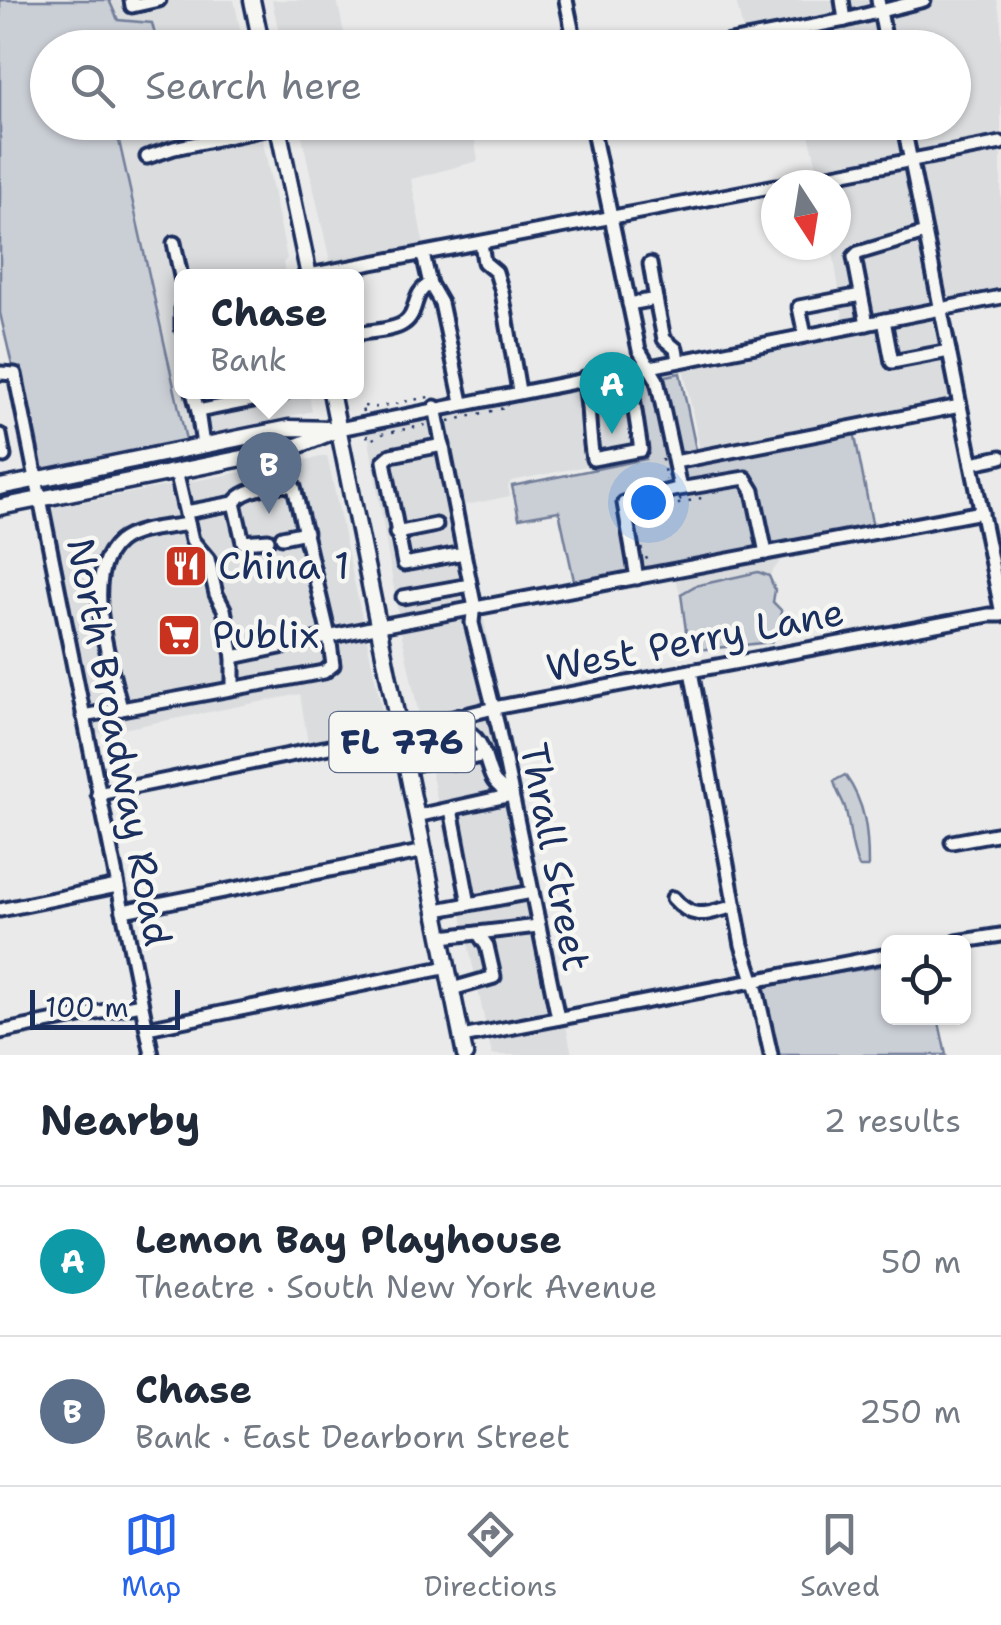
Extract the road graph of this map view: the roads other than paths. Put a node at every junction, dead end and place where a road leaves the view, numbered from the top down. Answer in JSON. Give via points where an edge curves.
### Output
{"nodes":[{"id":1,"x":131,"y":0,"type":"edge"},
{"id":2,"x":159,"y":0,"type":"edge"},
{"id":3,"x":252,"y":0,"type":"edge"},
{"id":4,"x":566,"y":0,"type":"edge"},
{"id":5,"x":842,"y":0,"type":"edge"},
{"id":6,"x":924,"y":0,"type":"edge"},
{"id":7,"x":879,"y":6,"type":"edge"},
{"id":8,"x":846,"y":20,"type":"junction"},
{"id":9,"x":258,"y":30,"type":"edge"},
{"id":10,"x":572,"y":30,"type":"edge"},
{"id":11,"x":794,"y":30,"type":"edge"},
{"id":12,"x":208,"y":140,"type":"edge"},
{"id":13,"x":280,"y":140,"type":"edge"},
{"id":14,"x":595,"y":140,"type":"edge"},
{"id":15,"x":907,"y":140,"type":"edge"},
{"id":16,"x":1001,"y":143,"type":"edge"},
{"id":17,"x":146,"y":157,"type":"dead end"},
{"id":18,"x":911,"y":160,"type":"junction"},
{"id":19,"x":851,"y":172,"type":"edge"},
{"id":20,"x":761,"y":189,"type":"edge"},
{"id":21,"x":610,"y":218,"type":"junction"},
{"id":22,"x":925,"y":233,"type":"junction"},
{"id":23,"x":174,"y":243,"type":"dead end"},
{"id":24,"x":481,"y":243,"type":"junction"},
{"id":25,"x":423,"y":254,"type":"junction"},
{"id":26,"x":650,"y":264,"type":"dead end"},
{"id":27,"x":179,"y":269,"type":"edge"},
{"id":28,"x":306,"y":269,"type":"edge"},
{"id":29,"x":344,"y":269,"type":"edge"},
{"id":30,"x":430,"y":284,"type":"junction"},
{"id":31,"x":861,"y":295,"type":"junction"},
{"id":32,"x":1001,"y":298,"type":"edge"},
{"id":33,"x":656,"y":299,"type":"junction"},
{"id":34,"x":629,"y":304,"type":"junction"},
{"id":35,"x":940,"y":310,"type":"junction"},
{"id":36,"x":884,"y":320,"type":"junction"},
{"id":37,"x":866,"y":324,"type":"junction"},
{"id":38,"x":364,"y":333,"type":"edge"},
{"id":39,"x":806,"y":335,"type":"junction"},
{"id":40,"x":949,"y":351,"type":"junction"},
{"id":41,"x":678,"y":360,"type":"junction"},
{"id":42,"x":647,"y":366,"type":"junction"},
{"id":43,"x":622,"y":371,"type":"junction"},
{"id":44,"x":0,"y":373,"type":"edge"},
{"id":45,"x":584,"y":378,"type":"junction"},
{"id":46,"x":520,"y":391,"type":"junction"},
{"id":47,"x":195,"y":399,"type":"edge"},
{"id":48,"x":258,"y":399,"type":"edge"},
{"id":49,"x":333,"y":399,"type":"edge"},
{"id":50,"x":462,"y":402,"type":"junction"},
{"id":51,"x":960,"y":406,"type":"junction"},
{"id":52,"x":435,"y":408,"type":"junction"},
{"id":53,"x":198,"y":411,"type":"junction"},
{"id":54,"x":339,"y":429,"type":"junction"},
{"id":55,"x":0,"y":434,"type":"edge"},
{"id":56,"x":203,"y":446,"type":"junction"},
{"id":57,"x":443,"y":446,"type":"junction"},
{"id":58,"x":4,"y":456,"type":"dead end"},
{"id":59,"x":1001,"y":457,"type":"edge"},
{"id":60,"x":674,"y":462,"type":"junction"},
{"id":61,"x":972,"y":463,"type":"junction"},
{"id":62,"x":176,"y":471,"type":"junction"},
{"id":63,"x":37,"y":480,"type":"junction"},
{"id":64,"x":0,"y":487,"type":"edge"},
{"id":65,"x":680,"y":488,"type":"junction"},
{"id":66,"x":41,"y":499,"type":"junction"},
{"id":67,"x":234,"y":504,"type":"junction"},
{"id":68,"x":0,"y":508,"type":"edge"},
{"id":69,"x":982,"y":512,"type":"junction"},
{"id":70,"x":187,"y":518,"type":"junction"},
{"id":71,"x":436,"y":525,"type":"dead end"},
{"id":72,"x":306,"y":532,"type":"junction"},
{"id":73,"x":396,"y":533,"type":"junction"},
{"id":74,"x":282,"y":537,"type":"dead end"},
{"id":75,"x":268,"y":540,"type":"dead end"},
{"id":76,"x":464,"y":553,"type":"junction"},
{"id":77,"x":766,"y":553,"type":"junction"},
{"id":78,"x":637,"y":578,"type":"junction"},
{"id":79,"x":470,"y":585,"type":"junction"},
{"id":80,"x":404,"y":598,"type":"dead end"},
{"id":81,"x":472,"y":610,"type":"junction"},
{"id":82,"x":1001,"y":612,"type":"edge"},
{"id":83,"x":380,"y":626,"type":"junction"},
{"id":84,"x":330,"y":636,"type":"junction"},
{"id":85,"x":233,"y":657,"type":"junction"},
{"id":86,"x":691,"y":671,"type":"junction"},
{"id":87,"x":233,"y":687,"type":"junction"},
{"id":88,"x":494,"y":708,"type":"junction"},
{"id":89,"x":122,"y":709,"type":"junction"},
{"id":90,"x":83,"y":716,"type":"junction"},
{"id":91,"x":461,"y":723,"type":"junction"},
{"id":92,"x":400,"y":730,"type":"junction"},
{"id":93,"x":449,"y":756,"type":"junction"},
{"id":94,"x":486,"y":759,"type":"junction"},
{"id":95,"x":505,"y":759,"type":"junction"},
{"id":96,"x":406,"y":766,"type":"junction"},
{"id":97,"x":98,"y":794,"type":"junction"},
{"id":98,"x":509,"y":796,"type":"junction"},
{"id":99,"x":450,"y":809,"type":"junction"},
{"id":100,"x":417,"y":816,"type":"junction"},
{"id":101,"x":1001,"y":833,"type":"edge"},
{"id":102,"x":952,"y":842,"type":"dead end"},
{"id":103,"x":425,"y":851,"type":"junction"},
{"id":104,"x":117,"y":886,"type":"junction"},
{"id":105,"x":532,"y":892,"type":"junction"},
{"id":106,"x":672,"y":898,"type":"dead end"},
{"id":107,"x":469,"y":904,"type":"junction"},
{"id":108,"x":735,"y":906,"type":"junction"},
{"id":109,"x":0,"y":910,"type":"edge"},
{"id":110,"x":436,"y":910,"type":"junction"},
{"id":111,"x":123,"y":911,"type":"junction"},
{"id":112,"x":538,"y":926,"type":"junction"},
{"id":113,"x":478,"y":933,"type":"junction"},
{"id":114,"x":1001,"y":935,"type":"edge"},
{"id":115,"x":442,"y":937,"type":"junction"},
{"id":116,"x":971,"y":940,"type":"edge"},
{"id":117,"x":881,"y":955,"type":"edge"},
{"id":118,"x":448,"y":968,"type":"junction"},
{"id":119,"x":752,"y":978,"type":"junction"},
{"id":120,"x":452,"y":989,"type":"junction"},
{"id":121,"x":140,"y":1004,"type":"junction"},
{"id":122,"x":558,"y":1018,"type":"junction"},
{"id":123,"x":146,"y":1028,"type":"junction"},
{"id":124,"x":0,"y":1032,"type":"edge"},
{"id":125,"x":462,"y":1037,"type":"junction"},
{"id":126,"x":152,"y":1055,"type":"edge"},
{"id":127,"x":466,"y":1055,"type":"edge"},
{"id":128,"x":771,"y":1055,"type":"edge"}],
"edges":[{"from":1,"to":2,"type":"street","via":[[132,6]]},
{"from":3,"to":9,"type":"main road"},
{"from":4,"to":10,"type":"street"},
{"from":5,"to":8,"type":"street"},
{"from":6,"to":7,"type":"street"},
{"from":7,"to":8,"type":"street"},
{"from":8,"to":11,"type":"street"},
{"from":12,"to":17,"type":"street"},
{"from":13,"to":28,"type":"main road"},
{"from":14,"to":21,"type":"street"},
{"from":15,"to":18,"type":"street"},
{"from":16,"to":18,"type":"street"},
{"from":18,"to":19,"type":"street"},
{"from":18,"to":22,"type":"street"},
{"from":20,"to":21,"type":"street"},
{"from":21,"to":24,"type":"street"},
{"from":21,"to":34,"type":"street"},
{"from":22,"to":31,"type":"street","via":[[858,254]]},
{"from":22,"to":35,"type":"street"},
{"from":23,"to":27,"type":"street"},
{"from":24,"to":25,"type":"street"},
{"from":24,"to":46,"type":"street","via":[[484,262],[496,272]]},
{"from":25,"to":29,"type":"street"},
{"from":25,"to":30,"type":"street"},
{"from":26,"to":33,"type":"street"},
{"from":30,"to":38,"type":"street","via":[[402,326]]},
{"from":30,"to":50,"type":"street","via":[[442,303]]},
{"from":31,"to":37,"type":"street"},
{"from":31,"to":39,"type":"street","via":[[799,306]]},
{"from":32,"to":35,"type":"street"},
{"from":33,"to":34,"type":"street"},
{"from":33,"to":41,"type":"street","via":[[664,339]]},
{"from":34,"to":42,"type":"street"},
{"from":35,"to":36,"type":"street"},
{"from":35,"to":40,"type":"street"},
{"from":36,"to":37,"type":"street"},
{"from":36,"to":40,"type":"street","via":[[892,362]]},
{"from":37,"to":39,"type":"street"},
{"from":39,"to":41,"type":"street"},
{"from":40,"to":51,"type":"street"},
{"from":41,"to":42,"type":"street"},
{"from":42,"to":43,"type":"street"},
{"from":42,"to":60,"type":"street","via":[[657,380]]},
{"from":43,"to":45,"type":"street"},
{"from":43,"to":45,"type":"street","via":[[641,450],[593,459]]},
{"from":44,"to":63,"type":"street","name":"North Broadway Road","via":[[15,374]]},
{"from":45,"to":46,"type":"street"},
{"from":46,"to":50,"type":"street"},
{"from":47,"to":53,"type":"street"},
{"from":48,"to":53,"type":"street"},
{"from":49,"to":54,"type":"main road","number":"FL 776"},
{"from":50,"to":52,"type":"street"},
{"from":51,"to":60,"type":"street"},
{"from":51,"to":61,"type":"street"},
{"from":52,"to":54,"type":"street"},
{"from":52,"to":57,"type":"street","name":"Thrall Street"},
{"from":53,"to":56,"type":"street"},
{"from":54,"to":56,"type":"main road","via":[[288,428]]},
{"from":54,"to":62,"type":"main road","via":[[292,448]]},
{"from":54,"to":83,"type":"main road","number":"FL 776"},
{"from":55,"to":58,"type":"street"},
{"from":56,"to":63,"type":"main road"},
{"from":57,"to":73,"type":"street","via":[[387,457],[383,468]]},
{"from":57,"to":76,"type":"street","name":"Thrall Street"},
{"from":59,"to":61,"type":"street"},
{"from":60,"to":65,"type":"street"},
{"from":61,"to":69,"type":"street"},
{"from":62,"to":66,"type":"main road"},
{"from":62,"to":70,"type":"street"},
{"from":63,"to":64,"type":"main road"},
{"from":63,"to":66,"type":"street","name":"North Broadway Road"},
{"from":65,"to":77,"type":"street","via":[[746,478]]},
{"from":65,"to":78,"type":"street","via":[[624,503]]},
{"from":66,"to":68,"type":"main road"},
{"from":66,"to":90,"type":"street","name":"North Broadway Road"},
{"from":67,"to":70,"type":"street"},
{"from":67,"to":72,"type":"street","via":[[241,495],[290,484]]},
{"from":67,"to":75,"type":"street","via":[[243,542]]},
{"from":69,"to":77,"type":"street"},
{"from":69,"to":82,"type":"street"},
{"from":70,"to":85,"type":"street","via":[[192,540],[209,561]]},
{"from":70,"to":89,"type":"street","via":[[130,535],[112,549],[98,602]]},
{"from":71,"to":73,"type":"street"},
{"from":72,"to":74,"type":"street"},
{"from":72,"to":84,"type":"street"},
{"from":73,"to":76,"type":"street","via":[[404,564]]},
{"from":76,"to":79,"type":"street","name":"Thrall Street"},
{"from":77,"to":78,"type":"street"},
{"from":78,"to":81,"type":"street"},
{"from":79,"to":80,"type":"street"},
{"from":79,"to":81,"type":"street","name":"Thrall Street"},
{"from":81,"to":83,"type":"street"},
{"from":81,"to":88,"type":"street","name":"Thrall Street"},
{"from":82,"to":86,"type":"street","name":"West Perry Lane"},
{"from":83,"to":84,"type":"street"},
{"from":83,"to":92,"type":"main road","number":"FL 776"},
{"from":84,"to":85,"type":"street"},
{"from":84,"to":87,"type":"street","via":[[333,665],[324,672]]},
{"from":85,"to":87,"type":"street"},
{"from":86,"to":88,"type":"street","name":"West Perry Lane"},
{"from":86,"to":108,"type":"street"},
{"from":87,"to":89,"type":"street"},
{"from":88,"to":91,"type":"street","name":"West Perry Lane"},
{"from":88,"to":95,"type":"street","name":"Thrall Street"},
{"from":89,"to":90,"type":"street"},
{"from":90,"to":97,"type":"street","name":"North Broadway Road"},
{"from":91,"to":92,"type":"street","name":"West Perry Lane"},
{"from":91,"to":93,"type":"street","via":[[449,740]]},
{"from":91,"to":94,"type":"street"},
{"from":92,"to":96,"type":"main road","number":"FL 776"},
{"from":92,"to":97,"type":"street","name":"West Perry Lane"},
{"from":93,"to":94,"type":"street","via":[[455,762]]},
{"from":93,"to":96,"type":"street"},
{"from":94,"to":95,"type":"street"},
{"from":94,"to":98,"type":"street","via":[[494,782]]},
{"from":95,"to":98,"type":"street","name":"Thrall Street"},
{"from":96,"to":100,"type":"main road","number":"FL 776"},
{"from":97,"to":104,"type":"street","name":"North Broadway Road"},
{"from":98,"to":99,"type":"street"},
{"from":98,"to":105,"type":"street","name":"Thrall Street"},
{"from":99,"to":100,"type":"street"},
{"from":99,"to":107,"type":"street"},
{"from":100,"to":103,"type":"main road","number":"FL 776"},
{"from":101,"to":102,"type":"street"},
{"from":103,"to":110,"type":"main road","number":"FL 776"},
{"from":103,"to":111,"type":"street"},
{"from":104,"to":109,"type":"street"},
{"from":104,"to":111,"type":"street","name":"North Broadway Road"},
{"from":105,"to":107,"type":"street"},
{"from":105,"to":112,"type":"street","name":"Thrall Street"},
{"from":106,"to":108,"type":"street","via":[[694,914]]},
{"from":107,"to":110,"type":"street"},
{"from":108,"to":119,"type":"street"},
{"from":110,"to":115,"type":"main road","number":"FL 776"},
{"from":111,"to":121,"type":"street","name":"North Broadway Road"},
{"from":112,"to":113,"type":"street"},
{"from":112,"to":122,"type":"street","name":"Thrall Street"},
{"from":113,"to":115,"type":"street"},
{"from":113,"to":120,"type":"street","via":[[488,946],[494,978]]},
{"from":114,"to":116,"type":"street"},
{"from":115,"to":118,"type":"main road","number":"FL 776"},
{"from":117,"to":119,"type":"street"},
{"from":118,"to":120,"type":"main road","number":"FL 776"},
{"from":118,"to":123,"type":"street"},
{"from":119,"to":122,"type":"street"},
{"from":119,"to":128,"type":"street"},
{"from":120,"to":125,"type":"main road","number":"FL 776"},
{"from":121,"to":123,"type":"street","name":"North Broadway Road"},
{"from":121,"to":124,"type":"street"},
{"from":122,"to":125,"type":"street"},
{"from":123,"to":126,"type":"street","name":"North Broadway Road"},
{"from":125,"to":127,"type":"main road","number":"FL 776"}]}
